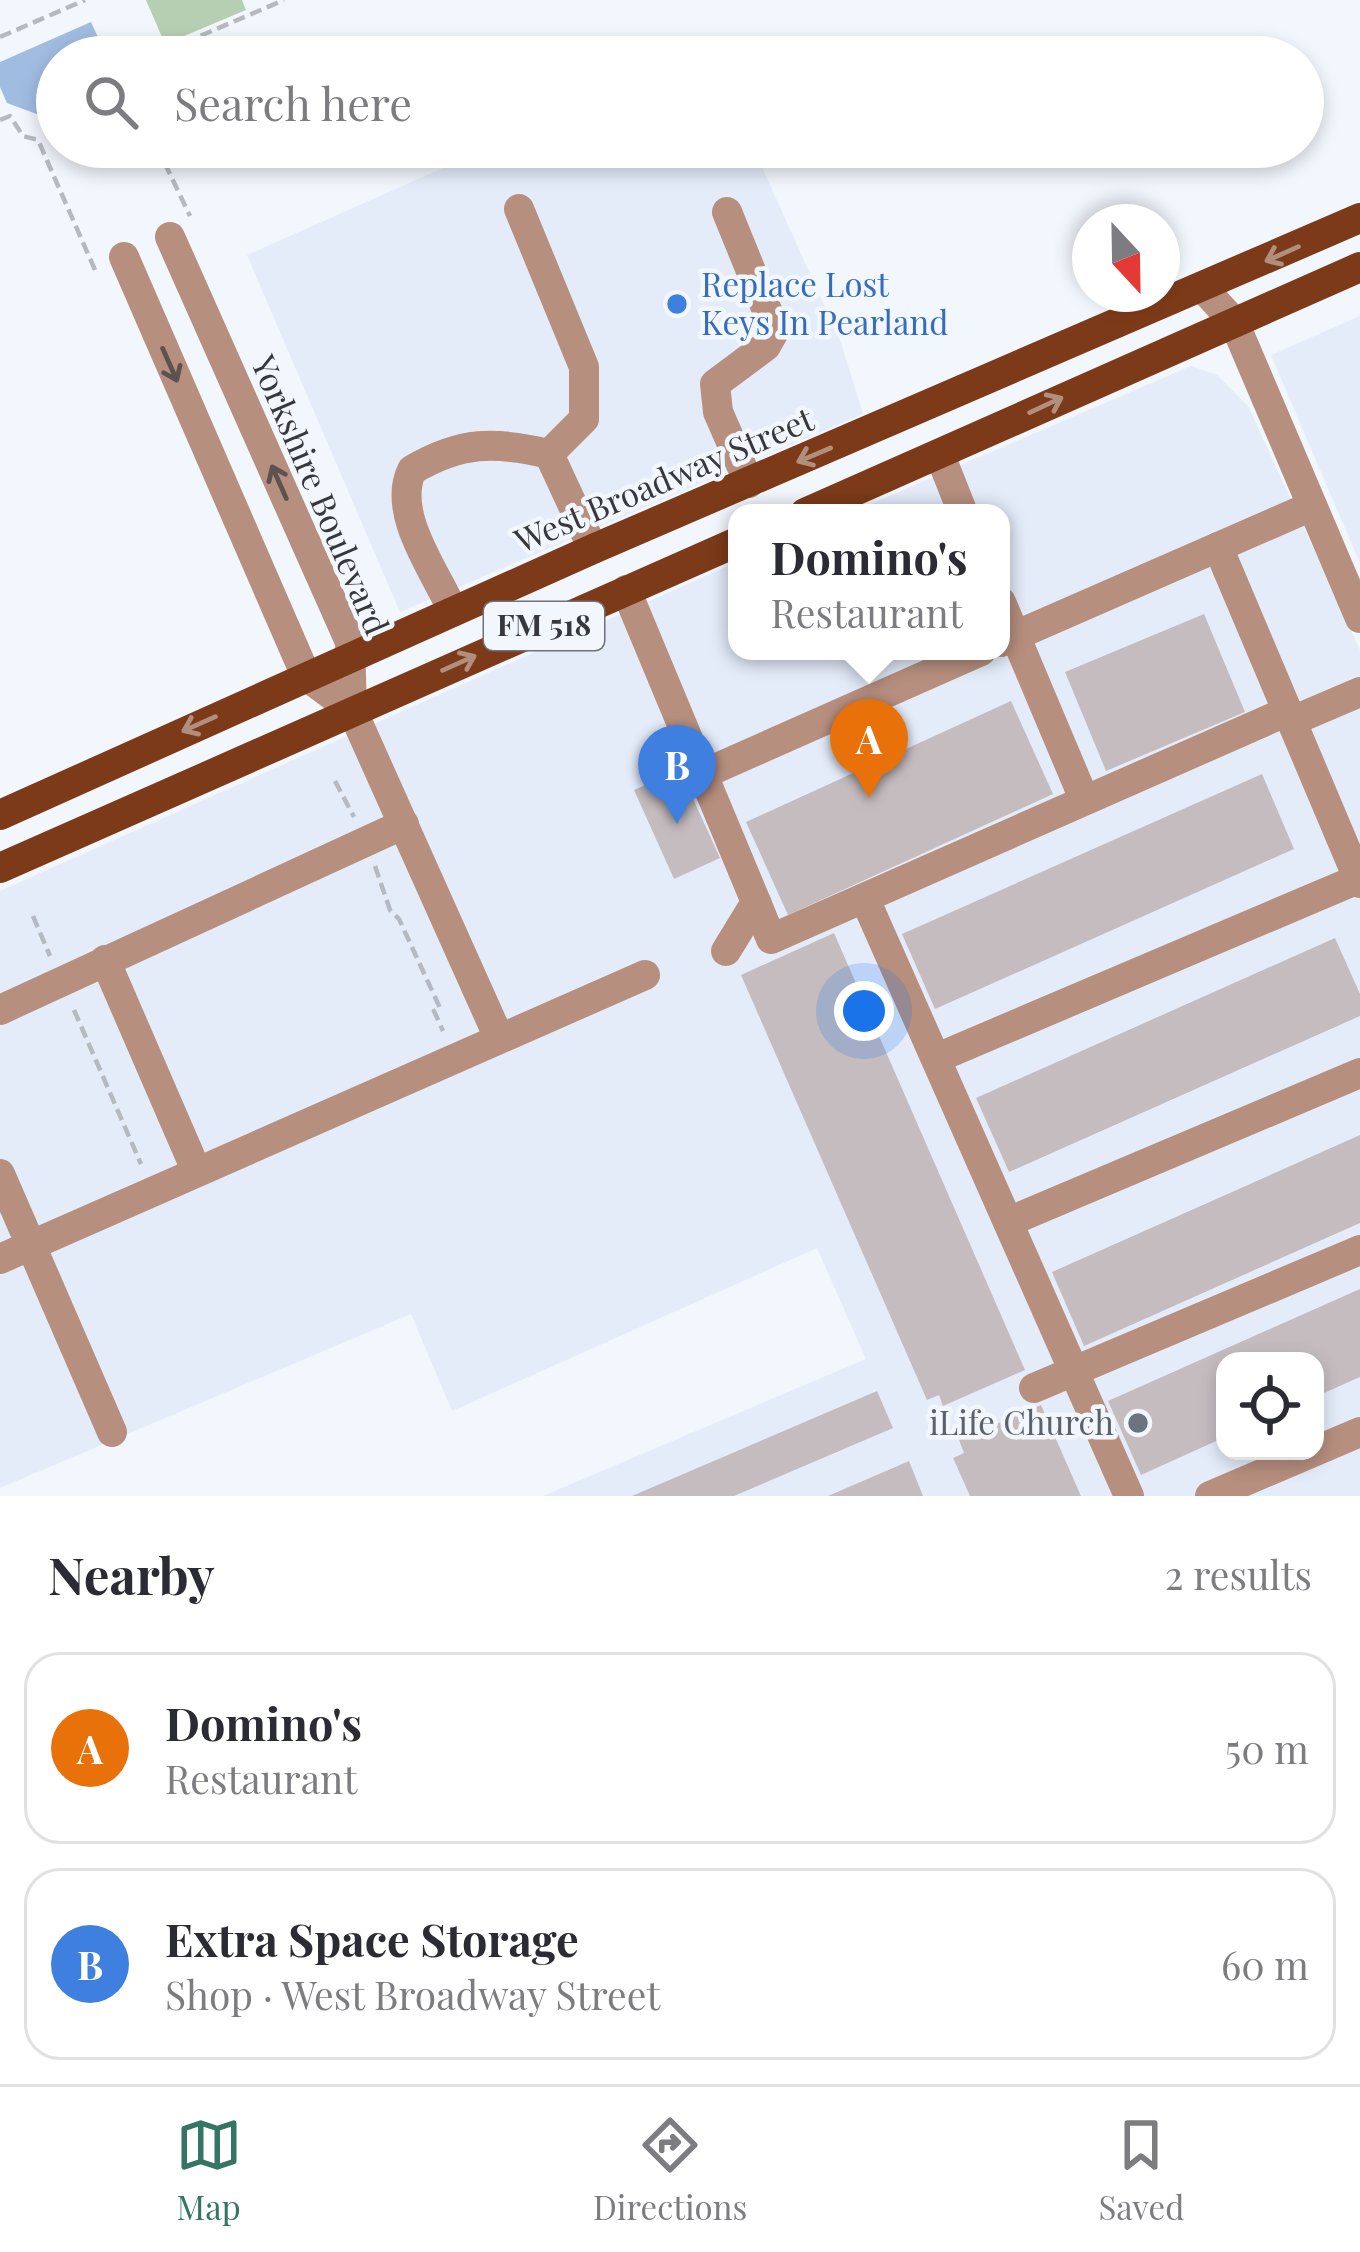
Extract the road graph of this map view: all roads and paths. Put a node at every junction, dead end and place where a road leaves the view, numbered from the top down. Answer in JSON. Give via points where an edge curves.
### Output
{"nodes":[{"id":1,"x":85,"y":0,"type":"edge"},
{"id":2,"x":284,"y":0,"type":"edge"},
{"id":3,"x":262,"y":4,"type":"edge"},
{"id":4,"x":195,"y":36,"type":"edge"},
{"id":5,"x":0,"y":37,"type":"edge"},
{"id":6,"x":0,"y":120,"type":"edge"},
{"id":7,"x":36,"y":140,"type":"edge"},
{"id":8,"x":50,"y":168,"type":"edge"},
{"id":9,"x":163,"y":168,"type":"edge"},
{"id":10,"x":519,"y":209,"type":"dead end"},
{"id":11,"x":727,"y":212,"type":"dead end"},
{"id":12,"x":1360,"y":218,"type":"edge"},
{"id":13,"x":183,"y":232,"type":"joint"},
{"id":14,"x":124,"y":257,"type":"dead end"},
{"id":15,"x":1360,"y":267,"type":"edge"},
{"id":16,"x":94,"y":270,"type":"dead end"},
{"id":17,"x":1203,"y":288,"type":"junction"},
{"id":18,"x":1234,"y":322,"type":"junction"},
{"id":19,"x":548,"y":454,"type":"junction"},
{"id":20,"x":940,"y":454,"type":"junction"},
{"id":21,"x":748,"y":483,"type":"junction"},
{"id":22,"x":826,"y":504,"type":"edge"},
{"id":23,"x":959,"y":504,"type":"edge"},
{"id":24,"x":1312,"y":506,"type":"junction"},
{"id":25,"x":728,"y":546,"type":"edge"},
{"id":26,"x":1218,"y":547,"type":"junction"},
{"id":27,"x":593,"y":549,"type":"junction"},
{"id":28,"x":626,"y":590,"type":"junction"},
{"id":29,"x":453,"y":611,"type":"junction"},
{"id":30,"x":1360,"y":618,"type":"edge"},
{"id":31,"x":1010,"y":638,"type":"edge"},
{"id":32,"x":1010,"y":643,"type":"edge"},
{"id":33,"x":351,"y":656,"type":"junction"},
{"id":34,"x":961,"y":660,"type":"edge"},
{"id":35,"x":306,"y":676,"type":"junction"},
{"id":36,"x":1360,"y":692,"type":"edge"},
{"id":37,"x":352,"y":710,"type":"junction"},
{"id":38,"x":1290,"y":716,"type":"junction"},
{"id":39,"x":701,"y":775,"type":"junction"},
{"id":40,"x":335,"y":781,"type":"dead end"},
{"id":41,"x":1084,"y":800,"type":"junction"},
{"id":42,"x":0,"y":815,"type":"edge"},
{"id":43,"x":404,"y":824,"type":"junction"},
{"id":44,"x":368,"y":843,"type":"junction"},
{"id":45,"x":0,"y":868,"type":"edge"},
{"id":46,"x":1359,"y":881,"type":"edge"},
{"id":47,"x":865,"y":899,"type":"junction"},
{"id":48,"x":755,"y":902,"type":"junction"},
{"id":49,"x":33,"y":916,"type":"dead end"},
{"id":50,"x":726,"y":950,"type":"dead end"},
{"id":51,"x":104,"y":960,"type":"junction"},
{"id":52,"x":646,"y":975,"type":"dead end"},
{"id":53,"x":62,"y":982,"type":"junction"},
{"id":54,"x":0,"y":1010,"type":"edge"},
{"id":55,"x":500,"y":1038,"type":"junction"},
{"id":56,"x":455,"y":1058,"type":"junction"},
{"id":57,"x":937,"y":1058,"type":"junction"},
{"id":58,"x":1360,"y":1073,"type":"edge"},
{"id":59,"x":196,"y":1170,"type":"junction"},
{"id":60,"x":0,"y":1174,"type":"edge"},
{"id":61,"x":153,"y":1192,"type":"junction"},
{"id":62,"x":1008,"y":1222,"type":"junction"},
{"id":63,"x":29,"y":1246,"type":"junction"},
{"id":64,"x":1360,"y":1250,"type":"edge"},
{"id":65,"x":0,"y":1259,"type":"edge"},
{"id":66,"x":1074,"y":1371,"type":"junction"},
{"id":67,"x":1034,"y":1388,"type":"dead end"},
{"id":68,"x":112,"y":1432,"type":"dead end"},
{"id":69,"x":1360,"y":1432,"type":"edge"},
{"id":70,"x":1130,"y":1496,"type":"edge"},
{"id":71,"x":1210,"y":1496,"type":"edge"}],
"edges":[{"from":1,"to":5,"type":"path"},
{"from":2,"to":3,"type":"path"},
{"from":3,"to":4,"type":"path"},
{"from":6,"to":7,"type":"path","via":[[10,116],[22,136]]},
{"from":8,"to":16,"type":"path"},
{"from":9,"to":13,"type":"path"},
{"from":10,"to":19,"type":"street","via":[[584,367],[584,419]]},
{"from":11,"to":21,"type":"street","via":[[775,329],[766,346],[715,385]]},
{"from":12,"to":17,"type":"main road","name":"West Broadway Street","number":"FM 518","one_way":true},
{"from":33,"to":13,"type":"street","name":"Yorkshire Boulevard","one_way":true},
{"from":14,"to":35,"type":"street","one_way":true},
{"from":15,"to":18,"type":"main road"},
{"from":17,"to":18,"type":"street"},
{"from":17,"to":21,"type":"main road","name":"West Broadway Street","number":"FM 518","one_way":true},
{"from":20,"to":18,"type":"main road","one_way":true},
{"from":18,"to":24,"type":"street"},
{"from":19,"to":27,"type":"street"},
{"from":19,"to":29,"type":"street","via":[[472,443],[412,470],[409,516]]},
{"from":20,"to":22,"type":"main road"},
{"from":20,"to":23,"type":"street"},
{"from":21,"to":27,"type":"main road","name":"West Broadway Street","number":"FM 518"},
{"from":24,"to":26,"type":"street"},
{"from":24,"to":30,"type":"street"},
{"from":25,"to":28,"type":"main road","number":"FM 518"},
{"from":26,"to":31,"type":"street"},
{"from":26,"to":38,"type":"street"},
{"from":27,"to":29,"type":"main road","name":"West Broadway Street","number":"FM 518"},
{"from":37,"to":28,"type":"main road","number":"FM 518","one_way":true},
{"from":28,"to":39,"type":"street"},
{"from":29,"to":33,"type":"main road","name":"West Broadway Street","number":"FM 518"},
{"from":32,"to":41,"type":"street"},
{"from":33,"to":35,"type":"main road","name":"West Broadway Street","number":"FM 518"},
{"from":33,"to":37,"type":"street","name":"Yorkshire Boulevard"},
{"from":34,"to":39,"type":"street"},
{"from":35,"to":37,"type":"street"},
{"from":35,"to":42,"type":"main road","name":"West Broadway Street","number":"FM 518","one_way":true},
{"from":36,"to":38,"type":"street"},
{"from":37,"to":43,"type":"street"},
{"from":37,"to":45,"type":"main road","number":"FM 518"},
{"from":38,"to":41,"type":"street"},
{"from":38,"to":46,"type":"street"},
{"from":39,"to":48,"type":"street"},
{"from":40,"to":44,"type":"path"},
{"from":41,"to":47,"type":"street"},
{"from":43,"to":44,"type":"street"},
{"from":43,"to":55,"type":"street"},
{"from":44,"to":51,"type":"street"},
{"from":44,"to":56,"type":"path"},
{"from":46,"to":57,"type":"street"},
{"from":47,"to":48,"type":"street","via":[[771,938]]},
{"from":47,"to":57,"type":"street"},
{"from":48,"to":50,"type":"street"},
{"from":49,"to":53,"type":"path"},
{"from":51,"to":53,"type":"street"},
{"from":51,"to":59,"type":"street"},
{"from":52,"to":55,"type":"street"},
{"from":53,"to":54,"type":"street"},
{"from":53,"to":61,"type":"path"},
{"from":55,"to":56,"type":"street"},
{"from":56,"to":59,"type":"street"},
{"from":57,"to":62,"type":"street"},
{"from":58,"to":62,"type":"street"},
{"from":59,"to":61,"type":"street"},
{"from":60,"to":63,"type":"street"},
{"from":61,"to":63,"type":"street"},
{"from":62,"to":66,"type":"street"},
{"from":63,"to":65,"type":"street"},
{"from":63,"to":68,"type":"street"},
{"from":64,"to":66,"type":"street"},
{"from":66,"to":67,"type":"street"},
{"from":66,"to":70,"type":"street"},
{"from":69,"to":71,"type":"street"}]}
